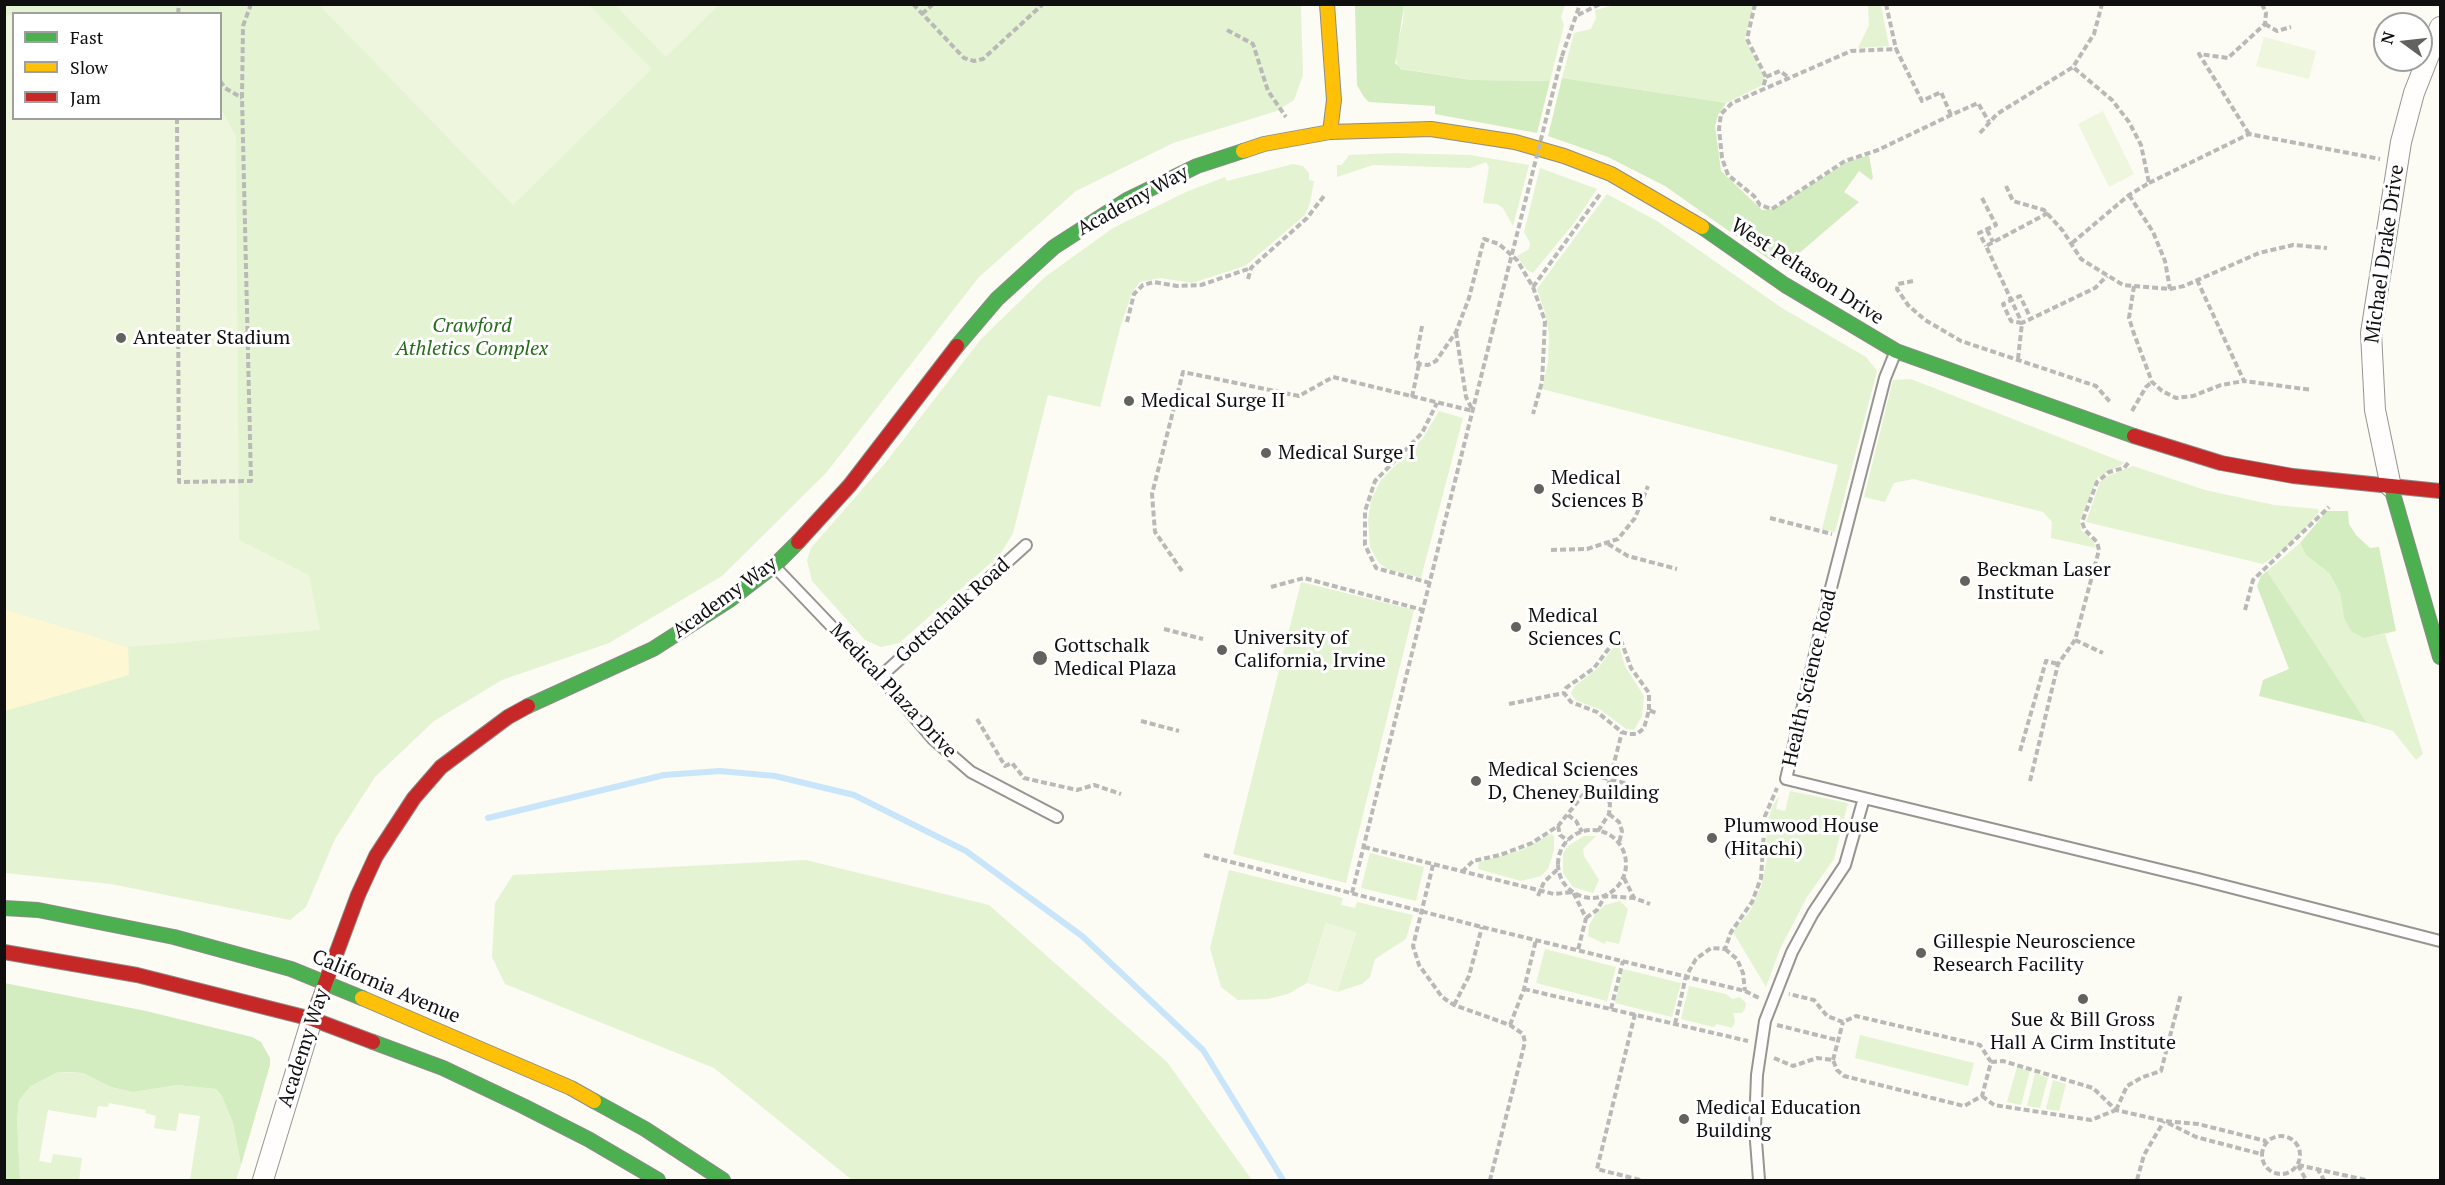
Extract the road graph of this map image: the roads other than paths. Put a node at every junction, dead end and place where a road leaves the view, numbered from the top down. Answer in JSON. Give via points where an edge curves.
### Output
{"nodes":[{"id":1,"x":1327,"y":4,"type":"edge"},
{"id":2,"x":2440,"y":27,"type":"edge"},
{"id":3,"x":1330,"y":132,"type":"junction"},
{"id":4,"x":1896,"y":351,"type":"junction"},
{"id":5,"x":2391,"y":487,"type":"junction"},
{"id":6,"x":2440,"y":490,"type":"edge"},
{"id":7,"x":1026,"y":545,"type":"dead end"},
{"id":8,"x":774,"y":566,"type":"junction"},
{"id":9,"x":2440,"y":657,"type":"edge"},
{"id":10,"x":880,"y":676,"type":"junction"},
{"id":11,"x":1864,"y":798,"type":"junction"},
{"id":12,"x":1057,"y":817,"type":"dead end"},
{"id":13,"x":4,"y":908,"type":"edge"},
{"id":14,"x":2440,"y":941,"type":"edge"},
{"id":15,"x":4,"y":952,"type":"edge"},
{"id":16,"x":326,"y":982,"type":"junction"},
{"id":17,"x":312,"y":1019,"type":"junction"},
{"id":18,"x":263,"y":1180,"type":"edge"},
{"id":19,"x":658,"y":1180,"type":"edge"},
{"id":20,"x":723,"y":1180,"type":"edge"},
{"id":21,"x":1759,"y":1180,"type":"edge"}],
"edges":[{"from":1,"to":3,"type":"street","via":[[1334,100]]},
{"from":2,"to":5,"type":"street","name":"Michael Drake Drive","via":[[2414,93],[2401,142],[2371,333],[2375,410]]},
{"from":3,"to":4,"type":"street","name":"West Peltason Drive","via":[[1431,129],[1474,134],[1554,153],[1611,174],[1683,214],[1785,285]]},
{"from":3,"to":8,"type":"street","name":"Academy Way","via":[[1263,144],[1197,166],[1116,206],[1054,247],[997,299],[850,485]]},
{"from":4,"to":5,"type":"street","name":"West Peltason Drive","via":[[1986,386],[2221,463]]},
{"from":4,"to":11,"type":"lane","name":"Health Science Road","via":[[1885,378],[1786,779]]},
{"from":5,"to":6,"type":"street","name":"West Peltason Drive"},
{"from":5,"to":9,"type":"street","name":"Michael Drake Drive"},
{"from":7,"to":10,"type":"lane","name":"Gottschalk Road"},
{"from":8,"to":10,"type":"lane","name":"Medical Plaza Drive"},
{"from":8,"to":16,"type":"street","name":"Academy Way","via":[[653,649],[508,717],[441,767],[414,798],[376,856]]},
{"from":10,"to":12,"type":"lane","name":"Medical Plaza Drive","via":[[933,739],[971,772]]},
{"from":11,"to":14,"type":"lane","name":"Health Science Road"},
{"from":11,"to":21,"type":"lane","via":[[1845,865],[1792,952],[1765,1022],[1755,1128]]},
{"from":13,"to":16,"type":"street","name":"California Avenue","via":[[38,910],[174,937]]},
{"from":15,"to":17,"type":"street","via":[[157,980]]},
{"from":16,"to":17,"type":"street","name":"Academy Way"},
{"from":16,"to":20,"type":"street","name":"California Avenue","via":[[571,1088],[645,1129]]},
{"from":17,"to":18,"type":"street","name":"Academy Way"},
{"from":17,"to":19,"type":"street","via":[[443,1068],[588,1139]]}]}
